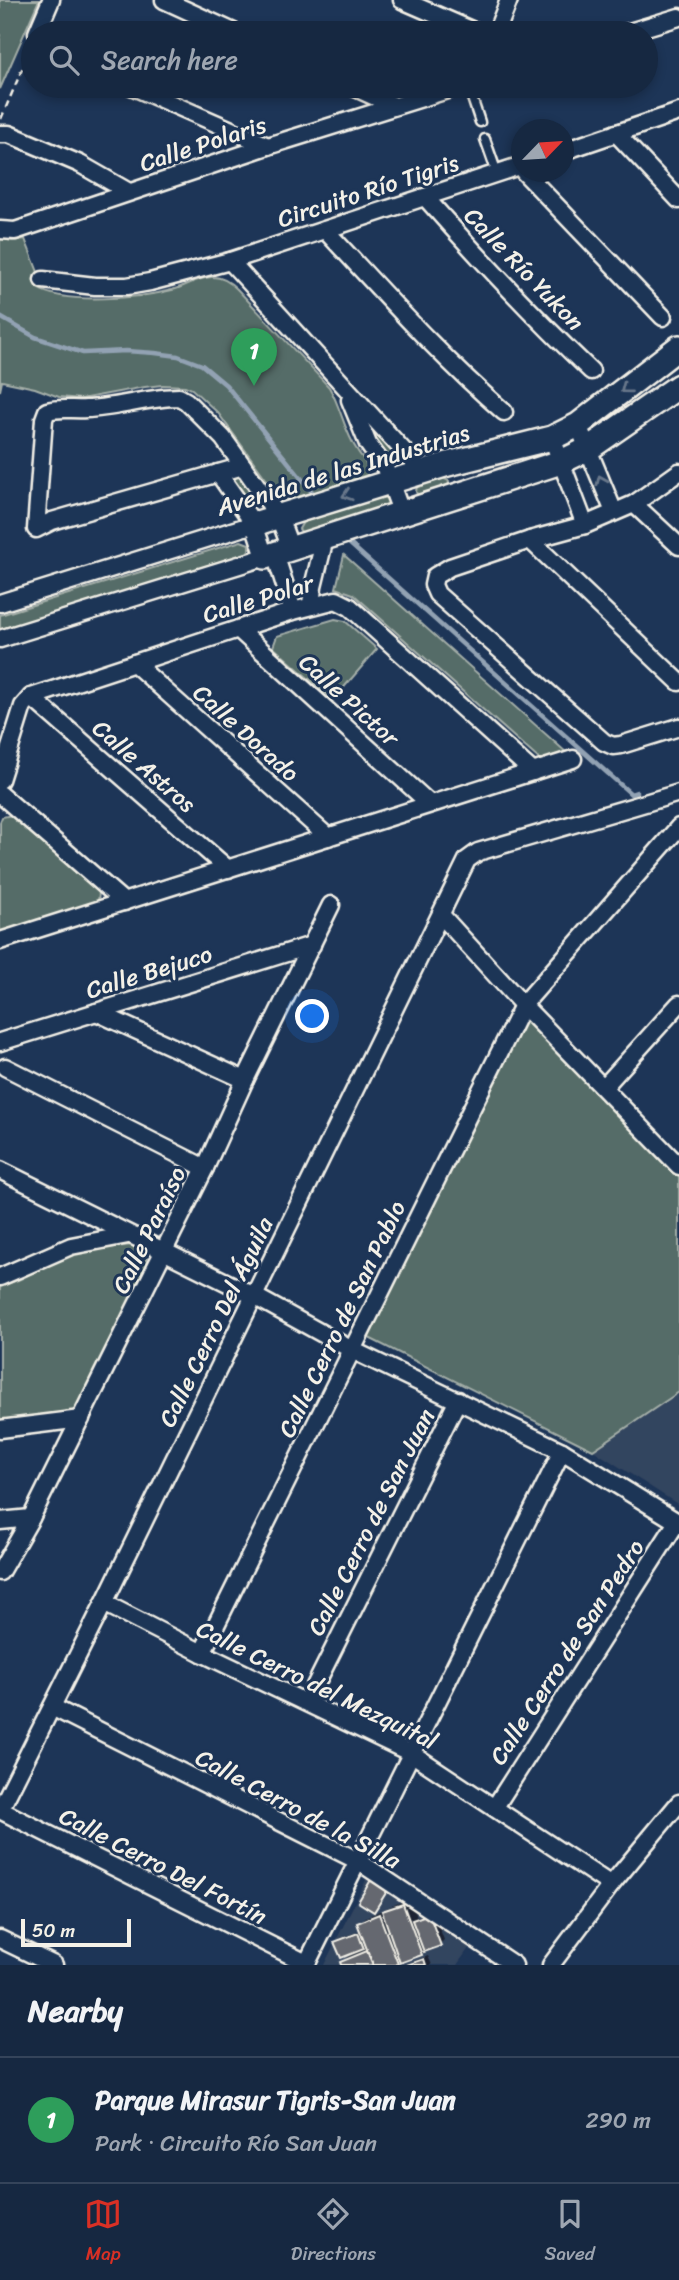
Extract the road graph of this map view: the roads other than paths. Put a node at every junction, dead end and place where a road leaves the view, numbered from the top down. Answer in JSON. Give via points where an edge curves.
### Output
{"nodes":[{"id":1,"x":51,"y":0,"type":"edge"},
{"id":2,"x":164,"y":0,"type":"edge"},
{"id":3,"x":402,"y":0,"type":"edge"},
{"id":4,"x":509,"y":0,"type":"edge"},
{"id":5,"x":679,"y":16,"type":"edge"},
{"id":6,"x":42,"y":21,"type":"edge"},
{"id":7,"x":210,"y":21,"type":"edge"},
{"id":8,"x":450,"y":21,"type":"edge"},
{"id":9,"x":501,"y":21,"type":"edge"},
{"id":10,"x":658,"y":23,"type":"edge"},
{"id":11,"x":158,"y":98,"type":"edge"},
{"id":12,"x":377,"y":98,"type":"edge"},
{"id":13,"x":421,"y":98,"type":"edge"},
{"id":14,"x":472,"y":98,"type":"edge"},
{"id":15,"x":395,"y":106,"type":"junction"},
{"id":16,"x":679,"y":113,"type":"edge"},
{"id":17,"x":480,"y":122,"type":"dead end"},
{"id":18,"x":616,"y":133,"type":"junction"},
{"id":19,"x":0,"y":134,"type":"edge"},
{"id":20,"x":485,"y":139,"type":"dead end"},
{"id":21,"x":268,"y":146,"type":"junction"},
{"id":22,"x":574,"y":148,"type":"edge"},
{"id":23,"x":511,"y":170,"type":"edge"},
{"id":24,"x":497,"y":173,"type":"junction"},
{"id":25,"x":534,"y":182,"type":"edge"},
{"id":26,"x":129,"y":192,"type":"junction"},
{"id":27,"x":425,"y":197,"type":"junction"},
{"id":28,"x":679,"y":201,"type":"edge"},
{"id":29,"x":0,"y":230,"type":"edge"},
{"id":30,"x":325,"y":230,"type":"junction"},
{"id":31,"x":230,"y":261,"type":"junction"},
{"id":32,"x":43,"y":280,"type":"dead end"},
{"id":33,"x":663,"y":317,"type":"dead end"},
{"id":34,"x":679,"y":347,"type":"edge"},
{"id":35,"x":659,"y":363,"type":"junction"},
{"id":36,"x":591,"y":371,"type":"dead end"},
{"id":37,"x":343,"y":385,"type":"junction"},
{"id":38,"x":678,"y":387,"type":"edge"},
{"id":39,"x":504,"y":412,"type":"dead end"},
{"id":40,"x":578,"y":425,"type":"junction"},
{"id":41,"x":552,"y":438,"type":"junction"},
{"id":42,"x":587,"y":449,"type":"junction"},
{"id":43,"x":561,"y":463,"type":"junction"},
{"id":44,"x":448,"y":464,"type":"junction"},
{"id":45,"x":243,"y":466,"type":"junction"},
{"id":46,"x":424,"y":471,"type":"junction"},
{"id":47,"x":679,"y":471,"type":"edge"},
{"id":48,"x":218,"y":473,"type":"junction"},
{"id":49,"x":391,"y":481,"type":"junction"},
{"id":50,"x":460,"y":495,"type":"junction"},
{"id":51,"x":634,"y":504,"type":"junction"},
{"id":52,"x":614,"y":512,"type":"junction"},
{"id":53,"x":402,"y":514,"type":"junction"},
{"id":54,"x":279,"y":517,"type":"junction"},
{"id":55,"x":254,"y":524,"type":"junction"},
{"id":56,"x":584,"y":525,"type":"junction"},
{"id":57,"x":325,"y":538,"type":"junction"},
{"id":58,"x":530,"y":540,"type":"junction"},
{"id":59,"x":679,"y":546,"type":"edge"},
{"id":60,"x":277,"y":553,"type":"junction"},
{"id":61,"x":0,"y":603,"type":"edge"},
{"id":62,"x":311,"y":606,"type":"junction"},
{"id":63,"x":293,"y":611,"type":"junction"},
{"id":64,"x":238,"y":629,"type":"junction"},
{"id":65,"x":0,"y":639,"type":"edge"},
{"id":66,"x":134,"y":663,"type":"junction"},
{"id":67,"x":679,"y":682,"type":"edge"},
{"id":68,"x":31,"y":697,"type":"junction"},
{"id":69,"x":679,"y":727,"type":"edge"},
{"id":70,"x":573,"y":759,"type":"dead end"},
{"id":71,"x":533,"y":772,"type":"junction"},
{"id":72,"x":0,"y":780,"type":"edge"},
{"id":73,"x":679,"y":793,"type":"edge"},
{"id":74,"x":0,"y":794,"type":"edge"},
{"id":75,"x":430,"y":804,"type":"junction"},
{"id":76,"x":679,"y":827,"type":"edge"},
{"id":77,"x":328,"y":837,"type":"junction"},
{"id":78,"x":228,"y":869,"type":"junction"},
{"id":79,"x":124,"y":902,"type":"junction"},
{"id":80,"x":331,"y":905,"type":"dead end"},
{"id":81,"x":441,"y":915,"type":"junction"},
{"id":82,"x":0,"y":941,"type":"edge"},
{"id":83,"x":312,"y":945,"type":"junction"},
{"id":84,"x":679,"y":1004,"type":"edge"},
{"id":85,"x":523,"y":1005,"type":"junction"},
{"id":86,"x":96,"y":1012,"type":"junction"},
{"id":87,"x":21,"y":1036,"type":"junction"},
{"id":88,"x":0,"y":1042,"type":"edge"},
{"id":89,"x":2,"y":1072,"type":"edge"},
{"id":90,"x":245,"y":1080,"type":"junction"},
{"id":91,"x":604,"y":1087,"type":"junction"},
{"id":92,"x":679,"y":1166,"type":"edge"},
{"id":93,"x":205,"y":1168,"type":"junction"},
{"id":94,"x":0,"y":1170,"type":"edge"},
{"id":95,"x":128,"y":1235,"type":"junction"},
{"id":96,"x":163,"y":1252,"type":"junction"},
{"id":97,"x":0,"y":1276,"type":"edge"},
{"id":98,"x":254,"y":1296,"type":"junction"},
{"id":99,"x":352,"y":1350,"type":"junction"},
{"id":100,"x":458,"y":1400,"type":"junction"},
{"id":101,"x":81,"y":1419,"type":"junction"},
{"id":102,"x":0,"y":1429,"type":"edge"},
{"id":103,"x":562,"y":1451,"type":"junction"},
{"id":104,"x":31,"y":1517,"type":"junction"},
{"id":105,"x":0,"y":1521,"type":"edge"},
{"id":106,"x":678,"y":1522,"type":"edge"},
{"id":107,"x":0,"y":1572,"type":"edge"},
{"id":108,"x":104,"y":1603,"type":"junction"},
{"id":109,"x":202,"y":1653,"type":"junction"},
{"id":110,"x":307,"y":1702,"type":"junction"},
{"id":111,"x":52,"y":1707,"type":"junction"},
{"id":112,"x":411,"y":1753,"type":"junction"},
{"id":113,"x":679,"y":1803,"type":"edge"},
{"id":114,"x":495,"y":1807,"type":"junction"},
{"id":115,"x":0,"y":1810,"type":"edge"},
{"id":116,"x":358,"y":1861,"type":"junction"},
{"id":117,"x":611,"y":1885,"type":"junction"},
{"id":118,"x":0,"y":1939,"type":"edge"},
{"id":119,"x":306,"y":1964,"type":"edge"},
{"id":120,"x":54,"y":1965,"type":"edge"},
{"id":121,"x":514,"y":1965,"type":"edge"},
{"id":122,"x":551,"y":1965,"type":"edge"}],
"edges":[{"from":1,"to":6,"type":"street"},
{"from":2,"to":7,"type":"street"},
{"from":3,"to":8,"type":"street"},
{"from":4,"to":9,"type":"street"},
{"from":5,"to":10,"type":"street"},
{"from":11,"to":21,"type":"street"},
{"from":12,"to":15,"type":"street"},
{"from":13,"to":15,"type":"street","name":"Calle Polaris"},
{"from":14,"to":17,"type":"lane"},
{"from":15,"to":21,"type":"street","name":"Calle Polaris"},
{"from":16,"to":18,"type":"street"},
{"from":18,"to":22,"type":"street"},
{"from":18,"to":28,"type":"street"},
{"from":19,"to":26,"type":"street","via":[[68,158]]},
{"from":20,"to":24,"type":"lane"},
{"from":21,"to":26,"type":"street","name":"Calle Polaris"},
{"from":23,"to":24,"type":"street","name":"Circuito Río Tigris"},
{"from":24,"to":27,"type":"street","name":"Circuito Río Tigris"},
{"from":25,"to":33,"type":"street"},
{"from":26,"to":29,"type":"street","name":"Calle Polaris","via":[[15,231]]},
{"from":27,"to":30,"type":"street","name":"Circuito Río Tigris"},
{"from":27,"to":36,"type":"street","name":"Calle Río Yukon"},
{"from":30,"to":31,"type":"street","name":"Circuito Río Tigris"},
{"from":30,"to":39,"type":"street"},
{"from":31,"to":32,"type":"street","name":"Circuito Río Tigris","via":[[127,286]]},
{"from":31,"to":37,"type":"street"},
{"from":34,"to":35,"type":"street","name":"Avenida de las Industrias"},
{"from":35,"to":38,"type":"street","via":[[656,374],[660,382]]},
{"from":35,"to":40,"type":"street","name":"Avenida de las Industrias","one_way":true},
{"from":37,"to":46,"type":"street"},
{"from":37,"to":49,"type":"street","via":[[368,444]]},
{"from":38,"to":42,"type":"street"},
{"from":40,"to":41,"type":"street","name":"Avenida de las Industrias"},
{"from":40,"to":42,"type":"street"},
{"from":41,"to":43,"type":"street"},
{"from":41,"to":44,"type":"street","name":"Avenida de las Industrias"},
{"from":42,"to":43,"type":"street"},
{"from":52,"to":42,"type":"street","one_way":true},
{"from":43,"to":50,"type":"street"},
{"from":43,"to":56,"type":"street"},
{"from":44,"to":46,"type":"street","name":"Avenida de las Industrias"},
{"from":44,"to":50,"type":"street","via":[[463,473],[466,484]]},
{"from":45,"to":48,"type":"street"},
{"from":45,"to":48,"type":"street","via":[[223,438],[179,397],[47,411],[36,529]]},
{"from":45,"to":54,"type":"street"},
{"from":46,"to":49,"type":"street","name":"Avenida de las Industrias"},
{"from":47,"to":51,"type":"street"},
{"from":48,"to":55,"type":"street"},
{"from":49,"to":53,"type":"street"},
{"from":49,"to":54,"type":"street","name":"Avenida de las Industrias","one_way":true},
{"from":50,"to":53,"type":"street"},
{"from":51,"to":52,"type":"street"},
{"from":51,"to":59,"type":"street"},
{"from":52,"to":56,"type":"street"},
{"from":53,"to":57,"type":"street"},
{"from":54,"to":55,"type":"street","name":"Avenida de las Industrias"},
{"from":54,"to":60,"type":"street"},
{"from":55,"to":60,"type":"street"},
{"from":55,"to":61,"type":"street","name":"Avenida de las Industrias"},
{"from":56,"to":58,"type":"street"},
{"from":57,"to":60,"type":"street"},
{"from":57,"to":62,"type":"street"},
{"from":58,"to":67,"type":"street"},
{"from":58,"to":69,"type":"street","via":[[440,572],[433,580],[434,590],[604,742],[621,745]]},
{"from":60,"to":63,"type":"street"},
{"from":60,"to":65,"type":"street"},
{"from":62,"to":63,"type":"street","name":"Calle Polar"},
{"from":62,"to":71,"type":"street","name":"Calle Polar","via":[[336,600],[350,607]]},
{"from":63,"to":64,"type":"street","name":"Calle Polar"},
{"from":64,"to":66,"type":"street","name":"Calle Polar"},
{"from":64,"to":75,"type":"street","name":"Calle Pictor"},
{"from":66,"to":68,"type":"street","name":"Calle Polar"},
{"from":66,"to":77,"type":"street","name":"Calle Dorado"},
{"from":68,"to":72,"type":"street","via":[[23,706]]},
{"from":68,"to":78,"type":"street","name":"Calle Astros"},
{"from":70,"to":71,"type":"street"},
{"from":71,"to":75,"type":"street"},
{"from":73,"to":81,"type":"street","name":"Calle Cerro Del Águila","via":[[472,855]]},
{"from":74,"to":79,"type":"street"},
{"from":75,"to":77,"type":"street"},
{"from":76,"to":85,"type":"street","name":"Calle Cerro de San Pablo"},
{"from":77,"to":78,"type":"street"},
{"from":78,"to":79,"type":"street"},
{"from":79,"to":82,"type":"street"},
{"from":80,"to":83,"type":"street","name":"Calle Paraíso"},
{"from":81,"to":85,"type":"street"},
{"from":81,"to":98,"type":"street","name":"Calle Cerro Del Águila"},
{"from":83,"to":86,"type":"street","name":"Calle Bejuco"},
{"from":83,"to":90,"type":"street","name":"Calle Paraíso"},
{"from":84,"to":91,"type":"street"},
{"from":85,"to":91,"type":"street"},
{"from":85,"to":99,"type":"street","name":"Calle Cerro de San Pablo"},
{"from":86,"to":87,"type":"street","name":"Calle Bejuco"},
{"from":86,"to":90,"type":"street"},
{"from":87,"to":88,"type":"street","name":"Calle Bejuco"},
{"from":87,"to":89,"type":"street"},
{"from":89,"to":93,"type":"street"},
{"from":90,"to":93,"type":"street","name":"Calle Paraíso"},
{"from":91,"to":92,"type":"street"},
{"from":93,"to":96,"type":"street","name":"Calle Paraíso"},
{"from":94,"to":95,"type":"street"},
{"from":95,"to":96,"type":"street"},
{"from":95,"to":97,"type":"street","via":[[71,1246]]},
{"from":96,"to":98,"type":"street"},
{"from":96,"to":101,"type":"street","name":"Calle Paraíso"},
{"from":98,"to":99,"type":"street"},
{"from":98,"to":108,"type":"street","name":"Calle Cerro Del Águila"},
{"from":99,"to":100,"type":"street"},
{"from":99,"to":109,"type":"street","name":"Calle Cerro de San Pablo"},
{"from":100,"to":103,"type":"street"},
{"from":100,"to":110,"type":"street","name":"Calle Cerro de San Juan"},
{"from":101,"to":102,"type":"street"},
{"from":101,"to":104,"type":"street","name":"Calle Paraíso"},
{"from":103,"to":106,"type":"street"},
{"from":103,"to":112,"type":"street"},
{"from":104,"to":105,"type":"street"},
{"from":104,"to":107,"type":"street","name":"Calle Paraíso"},
{"from":106,"to":114,"type":"street","name":"Calle Cerro de San Pedro"},
{"from":108,"to":109,"type":"street","name":"Calle Cerro del Mezquital"},
{"from":108,"to":111,"type":"street","name":"Calle Cerro Del Águila"},
{"from":109,"to":110,"type":"street","name":"Calle Cerro del Mezquital"},
{"from":110,"to":112,"type":"street","name":"Calle Cerro del Mezquital"},
{"from":111,"to":115,"type":"street","name":"Calle Cerro Del Águila"},
{"from":111,"to":116,"type":"street","name":"Calle Cerro de la Silla"},
{"from":112,"to":114,"type":"street","name":"Calle Cerro del Mezquital"},
{"from":112,"to":116,"type":"street"},
{"from":113,"to":117,"type":"street"},
{"from":114,"to":117,"type":"street","name":"Calle Cerro del Mezquital"},
{"from":115,"to":119,"type":"street","name":"Calle Cerro Del Fortín"},
{"from":116,"to":119,"type":"street"},
{"from":116,"to":121,"type":"street","name":"Calle Cerro de la Silla"},
{"from":117,"to":122,"type":"street"},
{"from":118,"to":120,"type":"street"}]}
